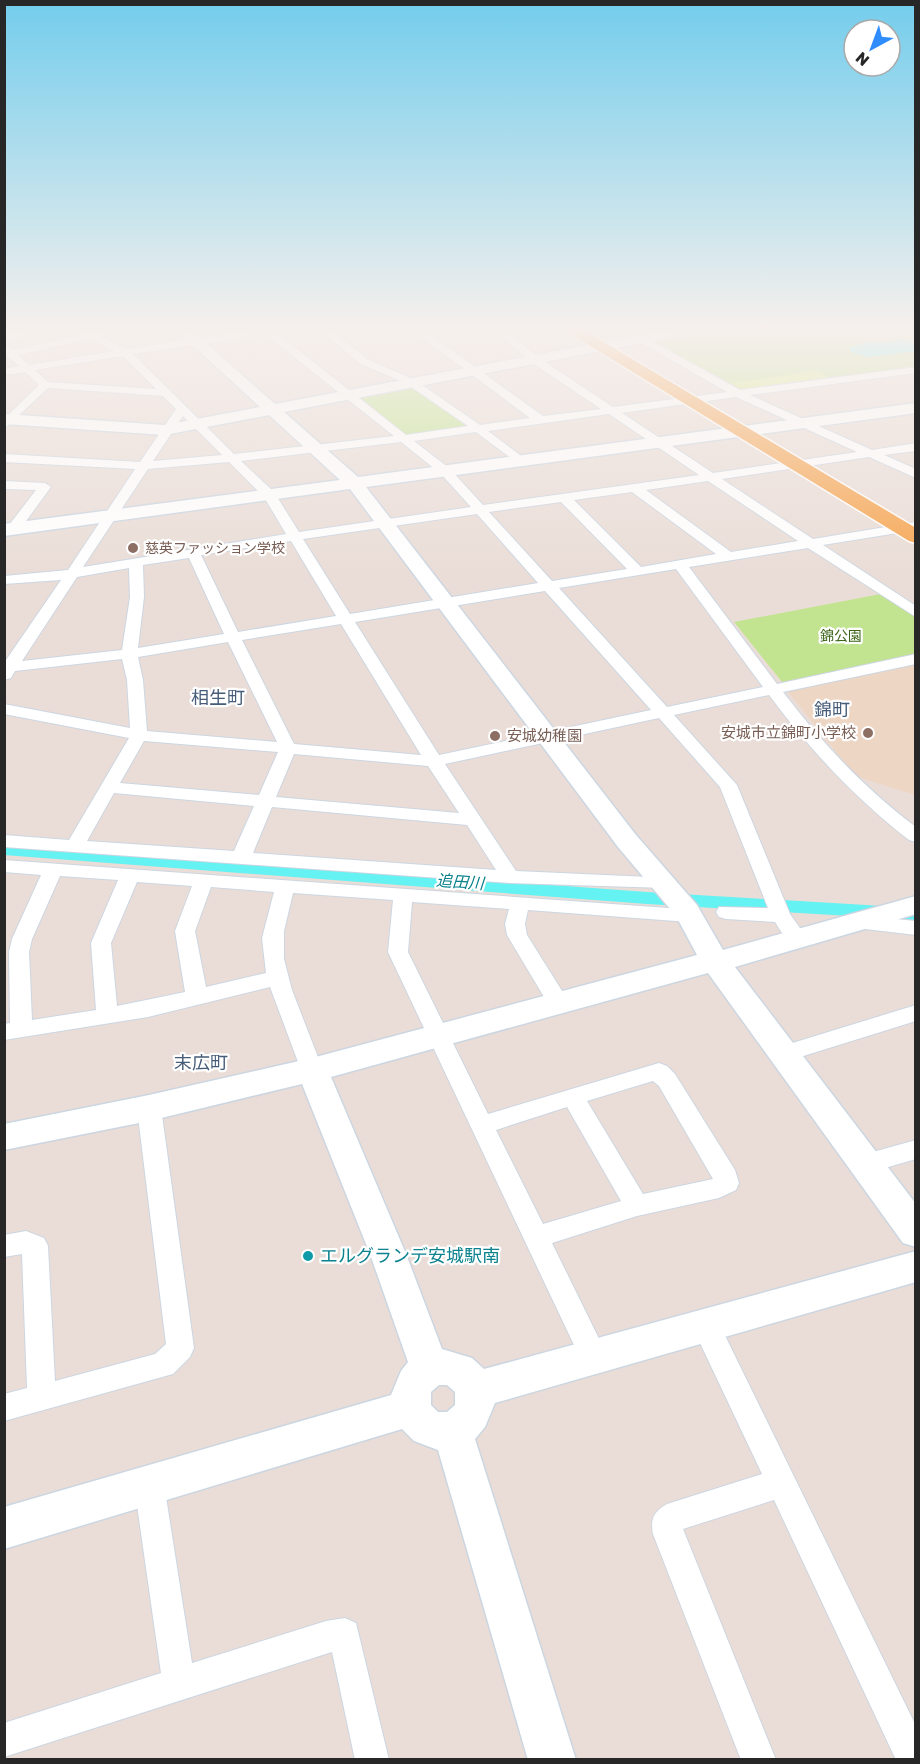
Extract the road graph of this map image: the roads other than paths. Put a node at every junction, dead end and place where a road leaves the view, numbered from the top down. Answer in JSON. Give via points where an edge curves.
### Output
{"nodes":[{"id":1,"x":19,"y":410,"type":"edge"},
{"id":2,"x":180,"y":410,"type":"edge"},
{"id":3,"x":184,"y":410,"type":"edge"},
{"id":4,"x":265,"y":410,"type":"edge"},
{"id":5,"x":272,"y":410,"type":"edge"},
{"id":6,"x":368,"y":410,"type":"edge"},
{"id":7,"x":452,"y":410,"type":"edge"},
{"id":8,"x":526,"y":410,"type":"edge"},
{"id":9,"x":618,"y":410,"type":"edge"},
{"id":10,"x":707,"y":410,"type":"edge"},
{"id":11,"x":773,"y":410,"type":"edge"},
{"id":12,"x":897,"y":410,"type":"edge"},
{"id":13,"x":613,"y":411,"type":"junction"},
{"id":14,"x":540,"y":420,"type":"junction"},
{"id":15,"x":7,"y":422,"type":"edge"},
{"id":16,"x":800,"y":423,"type":"junction"},
{"id":17,"x":198,"y":424,"type":"junction"},
{"id":18,"x":479,"y":429,"type":"junction"},
{"id":19,"x":165,"y":430,"type":"junction"},
{"id":20,"x":741,"y":431,"type":"junction"},
{"id":21,"x":404,"y":438,"type":"junction"},
{"id":22,"x":658,"y":442,"type":"junction"},
{"id":23,"x":915,"y":447,"type":"edge"},
{"id":24,"x":317,"y":450,"type":"junction"},
{"id":25,"x":872,"y":454,"type":"junction"},
{"id":26,"x":4,"y":458,"type":"edge"},
{"id":27,"x":230,"y":458,"type":"junction"},
{"id":28,"x":520,"y":461,"type":"junction"},
{"id":29,"x":798,"y":465,"type":"junction"},
{"id":30,"x":142,"y":466,"type":"junction"},
{"id":31,"x":445,"y":471,"type":"junction"},
{"id":32,"x":915,"y":474,"type":"edge"},
{"id":33,"x":712,"y":477,"type":"junction"},
{"id":34,"x":354,"y":483,"type":"junction"},
{"id":35,"x":4,"y":485,"type":"edge"},
{"id":36,"x":635,"y":488,"type":"junction"},
{"id":37,"x":269,"y":495,"type":"junction"},
{"id":38,"x":564,"y":498,"type":"junction"},
{"id":39,"x":480,"y":510,"type":"junction"},
{"id":40,"x":110,"y":517,"type":"junction"},
{"id":41,"x":386,"y":524,"type":"junction"},
{"id":42,"x":8,"y":530,"type":"edge"},
{"id":43,"x":911,"y":531,"type":"edge"},
{"id":44,"x":295,"y":537,"type":"junction"},
{"id":45,"x":813,"y":544,"type":"junction"},
{"id":46,"x":193,"y":552,"type":"junction"},
{"id":47,"x":729,"y":557,"type":"junction"},
{"id":48,"x":135,"y":563,"type":"junction"},
{"id":49,"x":680,"y":565,"type":"junction"},
{"id":50,"x":638,"y":572,"type":"junction"},
{"id":51,"x":73,"y":573,"type":"junction"},
{"id":52,"x":4,"y":580,"type":"edge"},
{"id":53,"x":548,"y":586,"type":"junction"},
{"id":54,"x":444,"y":603,"type":"junction"},
{"id":55,"x":915,"y":613,"type":"edge"},
{"id":56,"x":346,"y":619,"type":"junction"},
{"id":57,"x":233,"y":637,"type":"junction"},
{"id":58,"x":129,"y":654,"type":"junction"},
{"id":59,"x":915,"y":658,"type":"edge"},
{"id":60,"x":6,"y":671,"type":"edge"},
{"id":61,"x":774,"y":687,"type":"junction"},
{"id":62,"x":4,"y":709,"type":"edge"},
{"id":63,"x":663,"y":712,"type":"junction"},
{"id":64,"x":139,"y":735,"type":"junction"},
{"id":65,"x":548,"y":738,"type":"junction"},
{"id":66,"x":288,"y":748,"type":"junction"},
{"id":67,"x":434,"y":761,"type":"junction"},
{"id":68,"x":109,"y":787,"type":"junction"},
{"id":69,"x":265,"y":802,"type":"junction"},
{"id":70,"x":474,"y":820,"type":"junction"},
{"id":71,"x":915,"y":836,"type":"edge"},
{"id":72,"x":4,"y":841,"type":"edge"},
{"id":73,"x":74,"y":847,"type":"junction"},
{"id":74,"x":242,"y":858,"type":"junction"},
{"id":75,"x":4,"y":866,"type":"edge"},
{"id":76,"x":54,"y":869,"type":"junction"},
{"id":77,"x":130,"y":875,"type":"junction"},
{"id":78,"x":510,"y":878,"type":"junction"},
{"id":79,"x":204,"y":880,"type":"junction"},
{"id":80,"x":285,"y":886,"type":"junction"},
{"id":81,"x":403,"y":895,"type":"junction"},
{"id":82,"x":678,"y":899,"type":"junction"},
{"id":83,"x":520,"y":903,"type":"junction"},
{"id":84,"x":726,"y":912,"type":"dead end"},
{"id":85,"x":915,"y":913,"type":"edge"},
{"id":86,"x":784,"y":917,"type":"junction"},
{"id":87,"x":715,"y":961,"type":"junction"},
{"id":88,"x":279,"y":977,"type":"junction"},
{"id":89,"x":197,"y":997,"type":"junction"},
{"id":90,"x":558,"y":1002,"type":"junction"},
{"id":91,"x":915,"y":1013,"type":"edge"},
{"id":92,"x":107,"y":1016,"type":"junction"},
{"id":93,"x":13,"y":1031,"type":"edge"},
{"id":94,"x":438,"y":1036,"type":"junction"},
{"id":95,"x":784,"y":1053,"type":"junction"},
{"id":96,"x":312,"y":1070,"type":"junction"},
{"id":97,"x":573,"y":1098,"type":"junction"},
{"id":98,"x":149,"y":1108,"type":"junction"},
{"id":99,"x":481,"y":1125,"type":"junction"},
{"id":100,"x":4,"y":1137,"type":"edge"},
{"id":101,"x":915,"y":1149,"type":"edge"},
{"id":102,"x":864,"y":1164,"type":"junction"},
{"id":103,"x":637,"y":1206,"type":"junction"},
{"id":104,"x":915,"y":1232,"type":"edge"},
{"id":105,"x":535,"y":1237,"type":"junction"},
{"id":106,"x":4,"y":1246,"type":"edge"},
{"id":107,"x":915,"y":1266,"type":"edge"},
{"id":108,"x":705,"y":1324,"type":"junction"},
{"id":109,"x":593,"y":1355,"type":"junction"},
{"id":110,"x":430,"y":1370,"type":"junction"},
{"id":111,"x":476,"y":1390,"type":"junction"},
{"id":112,"x":42,"y":1397,"type":"junction"},
{"id":113,"x":4,"y":1408,"type":"edge"},
{"id":114,"x":411,"y":1408,"type":"junction"},
{"id":115,"x":452,"y":1429,"type":"junction"},
{"id":116,"x":782,"y":1483,"type":"junction"},
{"id":117,"x":149,"y":1484,"type":"junction"},
{"id":118,"x":4,"y":1528,"type":"edge"},
{"id":119,"x":179,"y":1684,"type":"junction"},
{"id":120,"x":910,"y":1738,"type":"edge"},
{"id":121,"x":4,"y":1740,"type":"edge"},
{"id":122,"x":372,"y":1760,"type":"edge"},
{"id":123,"x":552,"y":1760,"type":"edge"},
{"id":124,"x":759,"y":1760,"type":"edge"}],
"edges":[{"from":1,"to":15,"type":"street"},
{"from":2,"to":19,"type":"street"},
{"from":3,"to":17,"type":"street"},
{"from":4,"to":17,"type":"street"},
{"from":5,"to":24,"type":"street"},
{"from":6,"to":21,"type":"street"},
{"from":7,"to":18,"type":"street"},
{"from":8,"to":14,"type":"street"},
{"from":9,"to":13,"type":"street"},
{"from":10,"to":20,"type":"main road"},
{"from":11,"to":16,"type":"street"},
{"from":12,"to":16,"type":"street"},
{"from":13,"to":14,"type":"street"},
{"from":13,"to":22,"type":"street"},
{"from":14,"to":18,"type":"street"},
{"from":15,"to":19,"type":"street"},
{"from":16,"to":20,"type":"street"},
{"from":16,"to":25,"type":"street"},
{"from":17,"to":19,"type":"street"},
{"from":17,"to":27,"type":"street"},
{"from":18,"to":21,"type":"street"},
{"from":18,"to":28,"type":"street"},
{"from":19,"to":30,"type":"street"},
{"from":20,"to":22,"type":"street"},
{"from":20,"to":29,"type":"main road"},
{"from":21,"to":24,"type":"street"},
{"from":21,"to":31,"type":"street"},
{"from":22,"to":28,"type":"street"},
{"from":22,"to":33,"type":"street"},
{"from":23,"to":25,"type":"street"},
{"from":24,"to":27,"type":"street"},
{"from":24,"to":34,"type":"street"},
{"from":25,"to":29,"type":"street"},
{"from":25,"to":32,"type":"street"},
{"from":26,"to":30,"type":"street"},
{"from":27,"to":30,"type":"street"},
{"from":27,"to":37,"type":"street"},
{"from":28,"to":31,"type":"street"},
{"from":29,"to":33,"type":"street"},
{"from":29,"to":43,"type":"main road"},
{"from":30,"to":40,"type":"street"},
{"from":31,"to":34,"type":"street"},
{"from":31,"to":39,"type":"street"},
{"from":33,"to":36,"type":"street"},
{"from":33,"to":45,"type":"street"},
{"from":34,"to":37,"type":"street"},
{"from":34,"to":41,"type":"street"},
{"from":35,"to":42,"type":"street","via":[[45,488]]},
{"from":36,"to":38,"type":"street"},
{"from":36,"to":47,"type":"street"},
{"from":37,"to":40,"type":"street"},
{"from":37,"to":44,"type":"street"},
{"from":38,"to":39,"type":"street"},
{"from":38,"to":50,"type":"street"},
{"from":39,"to":41,"type":"street"},
{"from":39,"to":53,"type":"street"},
{"from":40,"to":42,"type":"street"},
{"from":40,"to":51,"type":"street"},
{"from":41,"to":44,"type":"street"},
{"from":41,"to":54,"type":"street"},
{"from":43,"to":45,"type":"street"},
{"from":44,"to":46,"type":"street"},
{"from":44,"to":56,"type":"street"},
{"from":45,"to":47,"type":"street"},
{"from":45,"to":55,"type":"street"},
{"from":46,"to":48,"type":"street"},
{"from":46,"to":57,"type":"street"},
{"from":47,"to":49,"type":"street"},
{"from":48,"to":51,"type":"street"},
{"from":48,"to":58,"type":"street","via":[[137,597]]},
{"from":49,"to":50,"type":"street"},
{"from":49,"to":61,"type":"street"},
{"from":50,"to":53,"type":"street"},
{"from":51,"to":52,"type":"street"},
{"from":51,"to":60,"type":"street"},
{"from":53,"to":54,"type":"street"},
{"from":53,"to":63,"type":"street"},
{"from":54,"to":56,"type":"street"},
{"from":54,"to":65,"type":"street"},
{"from":56,"to":57,"type":"street"},
{"from":56,"to":67,"type":"street"},
{"from":57,"to":58,"type":"street"},
{"from":57,"to":66,"type":"street"},
{"from":58,"to":60,"type":"street"},
{"from":58,"to":64,"type":"street"},
{"from":59,"to":61,"type":"street"},
{"from":61,"to":63,"type":"street"},
{"from":61,"to":71,"type":"street","via":[[810,739],[875,805]]},
{"from":62,"to":64,"type":"street"},
{"from":63,"to":65,"type":"street"},
{"from":63,"to":86,"type":"street","via":[[728,785]]},
{"from":64,"to":66,"type":"street"},
{"from":64,"to":68,"type":"street"},
{"from":65,"to":67,"type":"street"},
{"from":65,"to":82,"type":"street","via":[[627,841]]},
{"from":66,"to":67,"type":"street"},
{"from":66,"to":69,"type":"street"},
{"from":67,"to":70,"type":"street"},
{"from":68,"to":69,"type":"street"},
{"from":68,"to":73,"type":"street"},
{"from":69,"to":70,"type":"street"},
{"from":69,"to":74,"type":"street"},
{"from":70,"to":78,"type":"street"},
{"from":72,"to":73,"type":"street"},
{"from":73,"to":74,"type":"street"},
{"from":74,"to":78,"type":"street"},
{"from":75,"to":76,"type":"street"},
{"from":76,"to":77,"type":"street"},
{"from":76,"to":93,"type":"street","via":[[20,945]]},
{"from":77,"to":79,"type":"street"},
{"from":77,"to":92,"type":"street","via":[[101,943]]},
{"from":78,"to":82,"type":"street"},
{"from":79,"to":80,"type":"street"},
{"from":79,"to":89,"type":"street","via":[[185,931]]},
{"from":80,"to":81,"type":"street"},
{"from":80,"to":88,"type":"street","via":[[273,930],[272,947]]},
{"from":81,"to":83,"type":"street"},
{"from":81,"to":94,"type":"street","via":[[398,952]]},
{"from":82,"to":83,"type":"street"},
{"from":82,"to":87,"type":"street"},
{"from":83,"to":90,"type":"street","via":[[515,924],[517,935]]},
{"from":84,"to":86,"type":"street"},
{"from":85,"to":86,"type":"street","via":[[863,920]]},
{"from":86,"to":87,"type":"street","via":[[742,956]]},
{"from":87,"to":90,"type":"street"},
{"from":87,"to":95,"type":"street"},
{"from":88,"to":89,"type":"street"},
{"from":88,"to":96,"type":"street"},
{"from":89,"to":92,"type":"street"},
{"from":90,"to":94,"type":"street"},
{"from":91,"to":95,"type":"street"},
{"from":92,"to":93,"type":"street"},
{"from":94,"to":96,"type":"street"},
{"from":94,"to":99,"type":"street"},
{"from":95,"to":102,"type":"street"},
{"from":96,"to":98,"type":"street"},
{"from":96,"to":110,"type":"street","via":[[388,1254]]},
{"from":97,"to":99,"type":"street"},
{"from":97,"to":103,"type":"street"},
{"from":97,"to":103,"type":"street","via":[[659,1072],[726,1176],[725,1186]]},
{"from":98,"to":100,"type":"street"},
{"from":98,"to":112,"type":"street","via":[[180,1348],[163,1365]]},
{"from":99,"to":105,"type":"street"},
{"from":101,"to":102,"type":"street"},
{"from":102,"to":104,"type":"street"},
{"from":103,"to":105,"type":"street"},
{"from":105,"to":109,"type":"street"},
{"from":106,"to":112,"type":"street","via":[[26,1242],[35,1246]]},
{"from":107,"to":108,"type":"street"},
{"from":108,"to":109,"type":"street"},
{"from":108,"to":116,"type":"street"},
{"from":109,"to":111,"type":"street"},
{"from":110,"to":111,"type":"street","via":[[452,1368],[471,1381]]},
{"from":110,"to":114,"type":"street","via":[[411,1389]]},
{"from":111,"to":115,"type":"street","via":[[477,1400],[469,1418]]},
{"from":112,"to":113,"type":"street"},
{"from":114,"to":115,"type":"street","via":[[431,1428]]},
{"from":114,"to":117,"type":"street"},
{"from":115,"to":123,"type":"street"},
{"from":116,"to":120,"type":"street"},
{"from":116,"to":124,"type":"street","via":[[666,1522]]},
{"from":117,"to":118,"type":"street"},
{"from":117,"to":119,"type":"street"},
{"from":119,"to":121,"type":"street"},
{"from":119,"to":122,"type":"street","via":[[345,1634]]}]}
